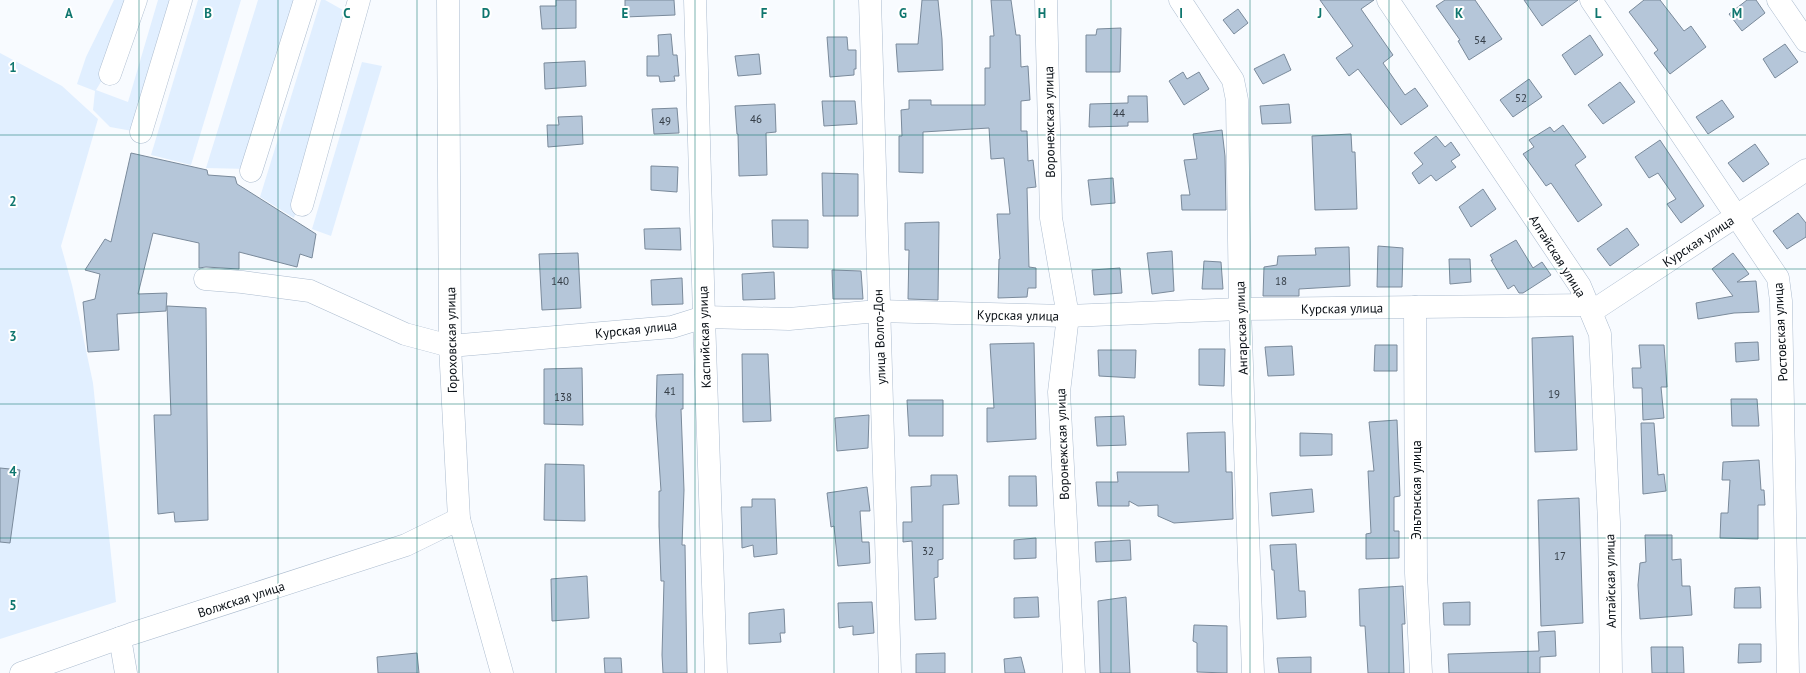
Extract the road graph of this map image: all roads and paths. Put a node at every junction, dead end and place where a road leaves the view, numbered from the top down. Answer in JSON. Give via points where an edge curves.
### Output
{"nodes":[{"id":1,"x":136,"y":0,"type":"edge"},
{"id":2,"x":181,"y":0,"type":"edge"},
{"id":3,"x":305,"y":0,"type":"edge"},
{"id":4,"x":359,"y":0,"type":"edge"},
{"id":5,"x":448,"y":0,"type":"edge"},
{"id":6,"x":695,"y":0,"type":"edge"},
{"id":7,"x":870,"y":0,"type":"edge"},
{"id":8,"x":1046,"y":0,"type":"edge"},
{"id":9,"x":1180,"y":0,"type":"edge"},
{"id":10,"x":1388,"y":0,"type":"edge"},
{"id":11,"x":1591,"y":0,"type":"edge"},
{"id":12,"x":1778,"y":0,"type":"edge"},
{"id":13,"x":1806,"y":41,"type":"edge"},
{"id":14,"x":110,"y":74,"type":"dead end"},
{"id":15,"x":141,"y":132,"type":"dead end"},
{"id":16,"x":1806,"y":170,"type":"edge"},
{"id":17,"x":251,"y":171,"type":"dead end"},
{"id":18,"x":302,"y":205,"type":"dead end"},
{"id":19,"x":1737,"y":216,"type":"junction"},
{"id":20,"x":205,"y":279,"type":"dead end"},
{"id":21,"x":1415,"y":307,"type":"junction"},
{"id":22,"x":1589,"y":308,"type":"junction"},
{"id":23,"x":1240,"y":309,"type":"junction"},
{"id":24,"x":878,"y":311,"type":"junction"},
{"id":25,"x":1068,"y":316,"type":"junction"},
{"id":26,"x":704,"y":317,"type":"junction"},
{"id":27,"x":450,"y":346,"type":"junction"},
{"id":28,"x":459,"y":519,"type":"junction"},
{"id":29,"x":120,"y":638,"type":"junction"},
{"id":30,"x":21,"y":673,"type":"edge"},
{"id":31,"x":126,"y":673,"type":"edge"},
{"id":32,"x":502,"y":673,"type":"edge"},
{"id":33,"x":716,"y":673,"type":"edge"},
{"id":34,"x":890,"y":673,"type":"edge"},
{"id":35,"x":1074,"y":673,"type":"edge"},
{"id":36,"x":1253,"y":673,"type":"edge"},
{"id":37,"x":1421,"y":673,"type":"edge"},
{"id":38,"x":1612,"y":673,"type":"edge"},
{"id":39,"x":1788,"y":673,"type":"edge"}],
"edges":[{"from":1,"to":14,"type":"street"},
{"from":2,"to":15,"type":"street"},
{"from":3,"to":17,"type":"street"},
{"from":4,"to":18,"type":"street"},
{"from":5,"to":27,"type":"street","name":"Гороховская улица"},
{"from":6,"to":26,"type":"street","name":"Каспийская улица"},
{"from":7,"to":24,"type":"street","name":"улица Волго-Дон"},
{"from":8,"to":25,"type":"street","name":"Воронежская улица","via":[[1051,218]]},
{"from":9,"to":23,"type":"street","name":"Ангарская улица","via":[[1233,80],[1238,100]]},
{"from":10,"to":22,"type":"street","name":"Алтайская улица","via":[[1580,286]]},
{"from":11,"to":19,"type":"street","name":"Ростовская улица"},
{"from":12,"to":13,"type":"street"},
{"from":16,"to":19,"type":"street","name":"Курская улица"},
{"from":19,"to":22,"type":"street","name":"Курская улица"},
{"from":19,"to":39,"type":"street","name":"Ростовская улица","via":[[1778,278],[1781,301]]},
{"from":20,"to":27,"type":"street","name":"Курская улица","via":[[310,291],[405,334]]},
{"from":21,"to":22,"type":"street","name":"Курская улица"},
{"from":21,"to":23,"type":"street","name":"Курская улица"},
{"from":21,"to":37,"type":"street","name":"Эльтонская улица","via":[[1416,573]]},
{"from":22,"to":38,"type":"street","name":"Алтайская улица","via":[[1600,334],[1609,522]]},
{"from":23,"to":25,"type":"street","name":"Курская улица"},
{"from":23,"to":36,"type":"street","name":"Ангарская улица"},
{"from":24,"to":25,"type":"street","name":"Курская улица"},
{"from":24,"to":26,"type":"street","name":"Курская улица","via":[[789,319]]},
{"from":24,"to":34,"type":"street","name":"улица Волго-Дон"},
{"from":25,"to":35,"type":"street","name":"Воронежская улица","via":[[1059,392]]},
{"from":26,"to":27,"type":"street","name":"Курская улица","via":[[672,327]]},
{"from":26,"to":33,"type":"street","name":"Каспийская улица"},
{"from":27,"to":28,"type":"street","name":"Гороховская улица"},
{"from":28,"to":29,"type":"street","name":"Волжская улица","via":[[406,546]]},
{"from":28,"to":32,"type":"street","name":"Гороховская улица"},
{"from":29,"to":30,"type":"street","name":"Волжская улица"},
{"from":29,"to":31,"type":"street"}]}
